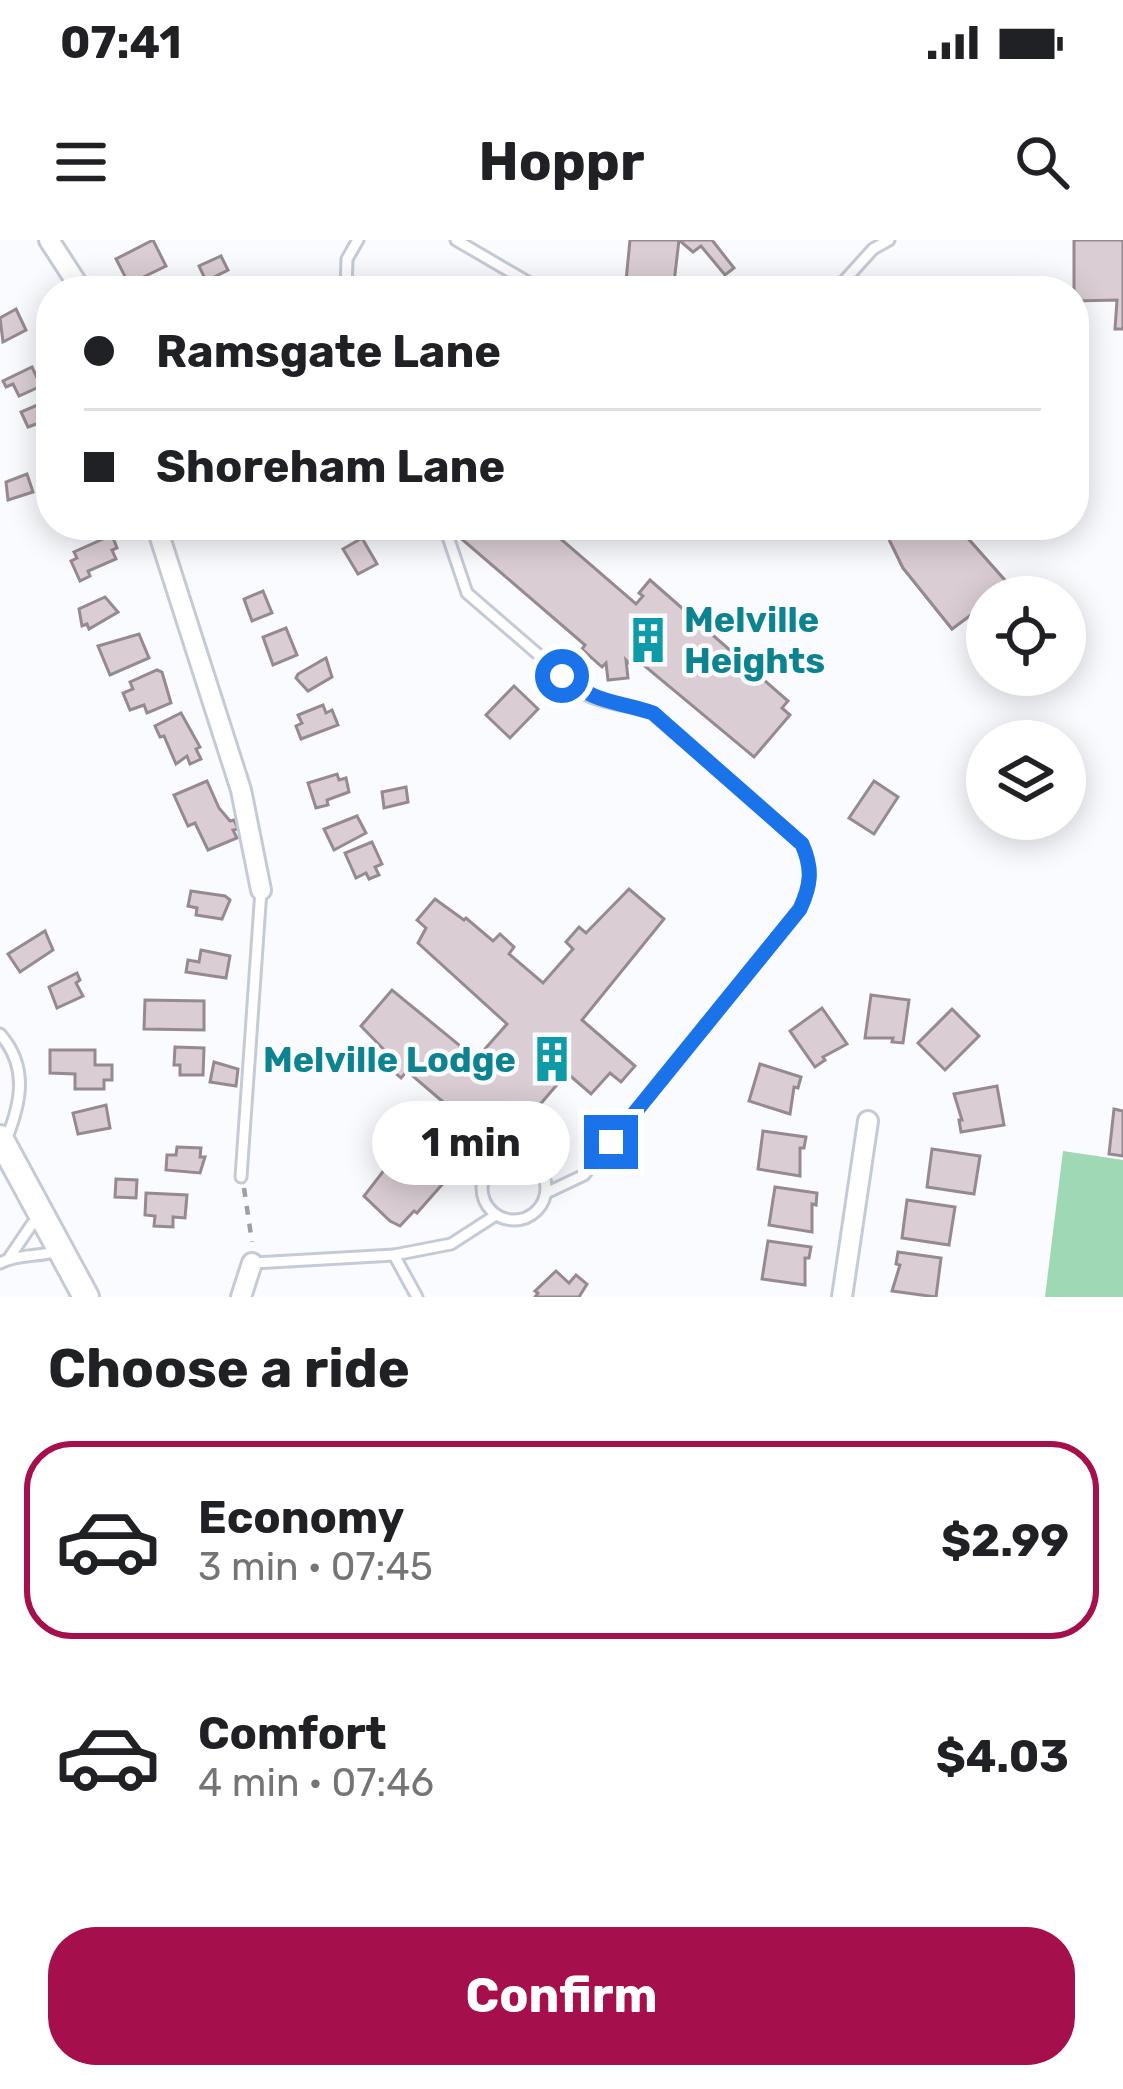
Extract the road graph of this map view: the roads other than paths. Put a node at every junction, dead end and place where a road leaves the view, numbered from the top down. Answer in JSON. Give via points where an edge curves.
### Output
{"nodes":[{"id":1,"x":49,"y":240,"type":"edge"},
{"id":2,"x":358,"y":240,"type":"edge"},
{"id":3,"x":456,"y":240,"type":"edge"},
{"id":4,"x":889,"y":240,"type":"edge"},
{"id":5,"x":72,"y":276,"type":"edge"},
{"id":6,"x":346,"y":276,"type":"edge"},
{"id":7,"x":517,"y":276,"type":"edge"},
{"id":8,"x":849,"y":276,"type":"edge"},
{"id":9,"x":161,"y":540,"type":"edge"},
{"id":10,"x":450,"y":540,"type":"edge"},
{"id":11,"x":261,"y":890,"type":"joint"},
{"id":12,"x":0,"y":1034,"type":"edge"},
{"id":13,"x":868,"y":1121,"type":"dead end"},
{"id":14,"x":2,"y":1142,"type":"edge"},
{"id":15,"x":241,"y":1177,"type":"road end"},
{"id":16,"x":545,"y":1193,"type":"junction"},
{"id":17,"x":496,"y":1215,"type":"junction"},
{"id":18,"x":44,"y":1216,"type":"junction"},
{"id":19,"x":62,"y":1250,"type":"junction"},
{"id":20,"x":394,"y":1255,"type":"junction"},
{"id":21,"x":4,"y":1261,"type":"edge"},
{"id":22,"x":252,"y":1263,"type":"joint"},
{"id":23,"x":86,"y":1297,"type":"edge"},
{"id":24,"x":242,"y":1297,"type":"edge"},
{"id":25,"x":417,"y":1297,"type":"edge"},
{"id":26,"x":842,"y":1297,"type":"edge"}],
"edges":[{"from":1,"to":5,"type":"street"},
{"from":2,"to":6,"type":"lane"},
{"from":3,"to":7,"type":"lane"},
{"from":4,"to":8,"type":"lane"},
{"from":9,"to":11,"type":"street","via":[[241,790]]},
{"from":10,"to":16,"type":"lane","via":[[466,592],[584,694],[653,713],[802,844],[808,859],[811,885],[800,909],[584,1175]]},
{"from":11,"to":15,"type":"lane"},
{"from":12,"to":14,"type":"lane","via":[[20,1069],[20,1105]]},
{"from":13,"to":26,"type":"street"},
{"from":14,"to":18,"type":"main road"},
{"from":16,"to":17,"type":"lane","via":[[526,1218]]},
{"from":16,"to":17,"type":"lane","via":[[534,1163],[504,1157],[487,1169],[481,1189]]},
{"from":17,"to":20,"type":"lane","via":[[451,1244]]},
{"from":18,"to":19,"type":"main road"},
{"from":18,"to":21,"type":"lane"},
{"from":19,"to":21,"type":"lane"},
{"from":19,"to":23,"type":"main road"},
{"from":20,"to":22,"type":"lane"},
{"from":20,"to":25,"type":"lane"},
{"from":22,"to":24,"type":"street"}]}
